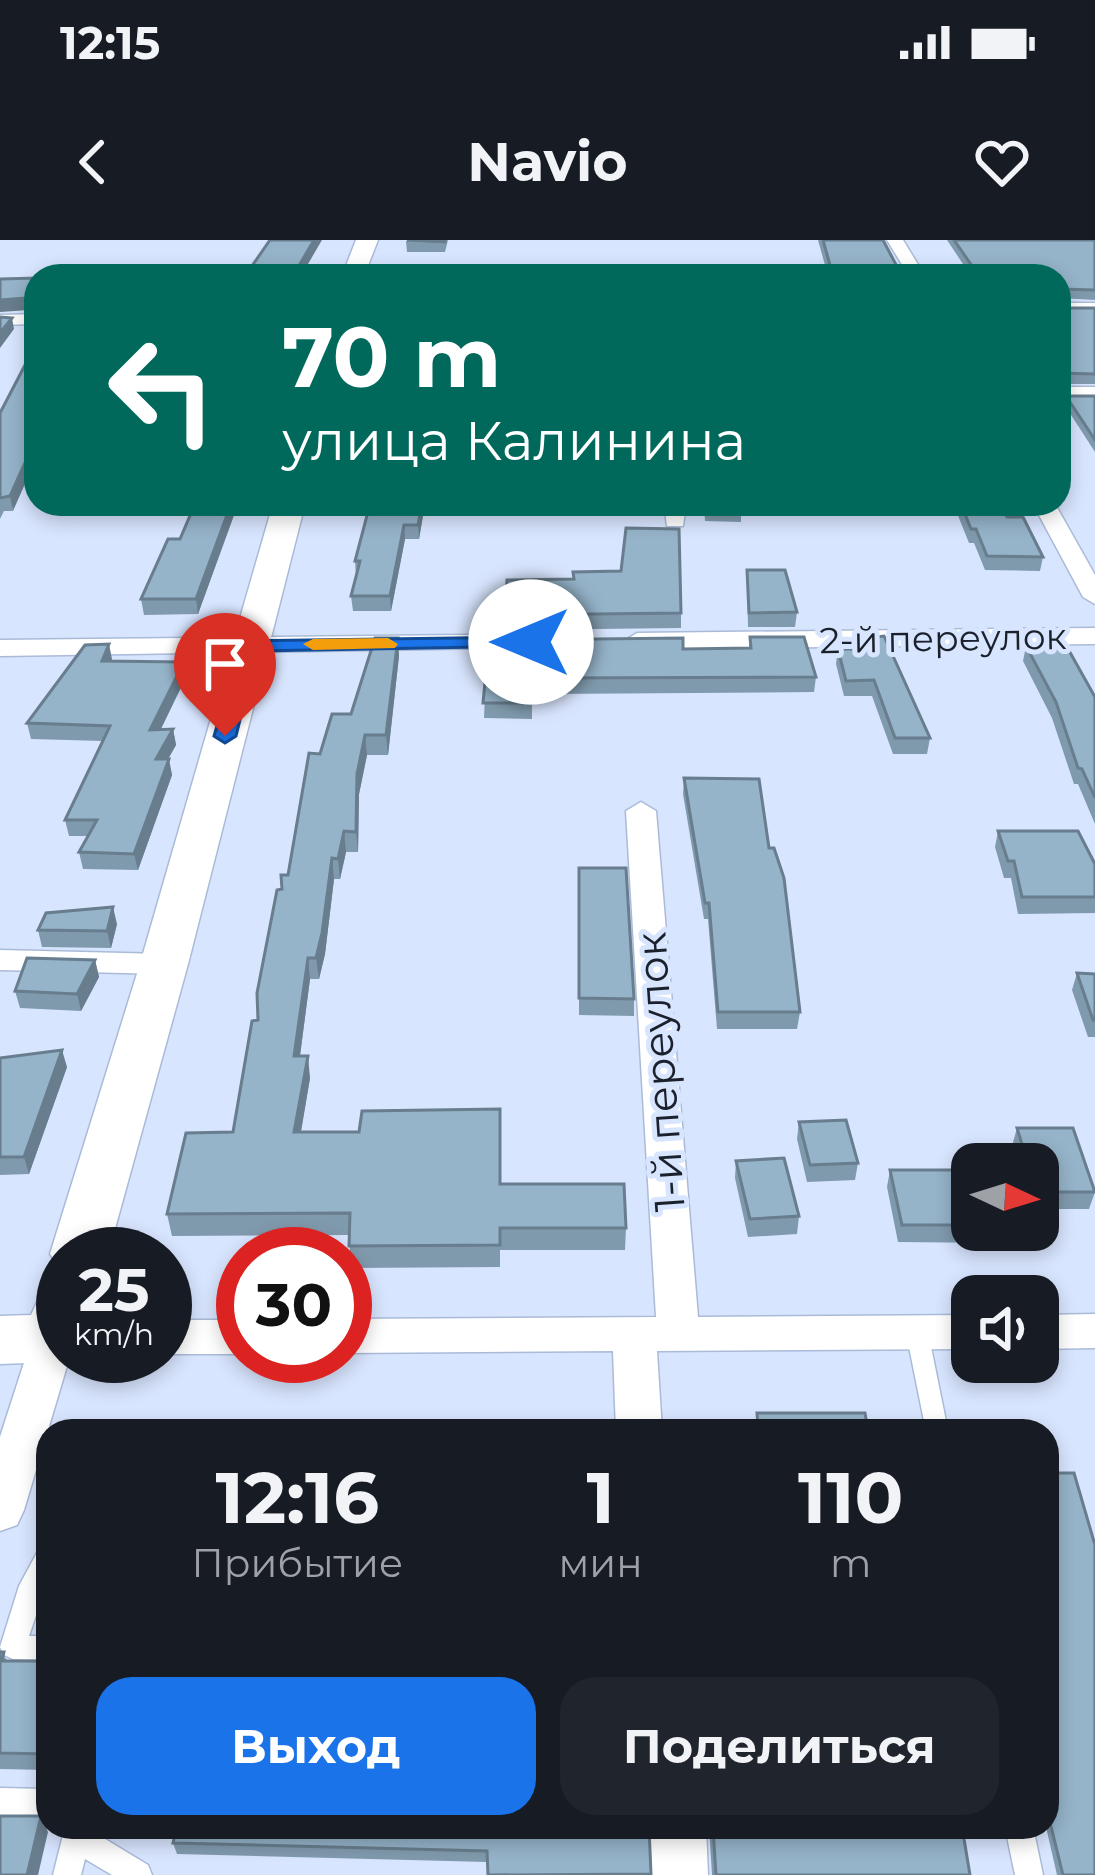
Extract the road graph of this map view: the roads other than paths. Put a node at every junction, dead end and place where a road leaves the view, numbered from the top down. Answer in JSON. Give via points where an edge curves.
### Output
{"nodes":[{"id":1,"x":287,"y":516,"type":"edge"},
{"id":2,"x":1051,"y":516,"type":"edge"},
{"id":3,"x":1095,"y":597,"type":"edge"},
{"id":4,"x":1095,"y":636,"type":"edge"},
{"id":5,"x":249,"y":645,"type":"junction"},
{"id":6,"x":0,"y":648,"type":"edge"},
{"id":7,"x":641,"y":811,"type":"dead end"},
{"id":8,"x":0,"y":960,"type":"edge"},
{"id":9,"x":164,"y":964,"type":"junction"},
{"id":10,"x":87,"y":1227,"type":"edge"},
{"id":11,"x":1095,"y":1331,"type":"edge"},
{"id":12,"x":917,"y":1332,"type":"junction"},
{"id":13,"x":951,"y":1332,"type":"edge"},
{"id":14,"x":1059,"y":1332,"type":"edge"},
{"id":15,"x":634,"y":1334,"type":"junction"},
{"id":16,"x":678,"y":1334,"type":"junction"},
{"id":17,"x":372,"y":1336,"type":"edge"},
{"id":18,"x":36,"y":1367,"type":"edge"},
{"id":19,"x":638,"y":1419,"type":"edge"},
{"id":20,"x":935,"y":1419,"type":"edge"},
{"id":21,"x":0,"y":1510,"type":"edge"},
{"id":22,"x":36,"y":1575,"type":"edge"},
{"id":23,"x":12,"y":1610,"type":"edge"},
{"id":24,"x":36,"y":1648,"type":"edge"},
{"id":25,"x":0,"y":1802,"type":"edge"},
{"id":26,"x":36,"y":1803,"type":"edge"},
{"id":27,"x":76,"y":1839,"type":"edge"},
{"id":28,"x":88,"y":1839,"type":"edge"},
{"id":29,"x":678,"y":1839,"type":"edge"},
{"id":30,"x":1021,"y":1839,"type":"edge"},
{"id":31,"x":68,"y":1875,"type":"edge"},
{"id":32,"x":138,"y":1875,"type":"edge"},
{"id":33,"x":680,"y":1875,"type":"edge"},
{"id":34,"x":1028,"y":1875,"type":"edge"}],
"edges":[{"from":1,"to":5,"type":"main road"},
{"from":2,"to":3,"type":"street"},
{"from":4,"to":5,"type":"street","name":"2-й переулок"},
{"from":5,"to":6,"type":"street","name":"2-й переулок"},
{"from":5,"to":9,"type":"main road"},
{"from":7,"to":16,"type":"street","name":"1-й переулок"},
{"from":8,"to":9,"type":"street"},
{"from":9,"to":10,"type":"main road"},
{"from":11,"to":14,"type":"street"},
{"from":12,"to":13,"type":"street"},
{"from":12,"to":16,"type":"street"},
{"from":12,"to":20,"type":"lane"},
{"from":15,"to":16,"type":"street"},
{"from":15,"to":17,"type":"street"},
{"from":15,"to":19,"type":"street"},
{"from":18,"to":21,"type":"street"},
{"from":22,"to":23,"type":"lane"},
{"from":23,"to":24,"type":"lane","via":[[13,1647]]},
{"from":25,"to":26,"type":"lane"},
{"from":27,"to":31,"type":"lane"},
{"from":28,"to":32,"type":"lane"},
{"from":29,"to":33,"type":"street"},
{"from":30,"to":34,"type":"lane"}]}
